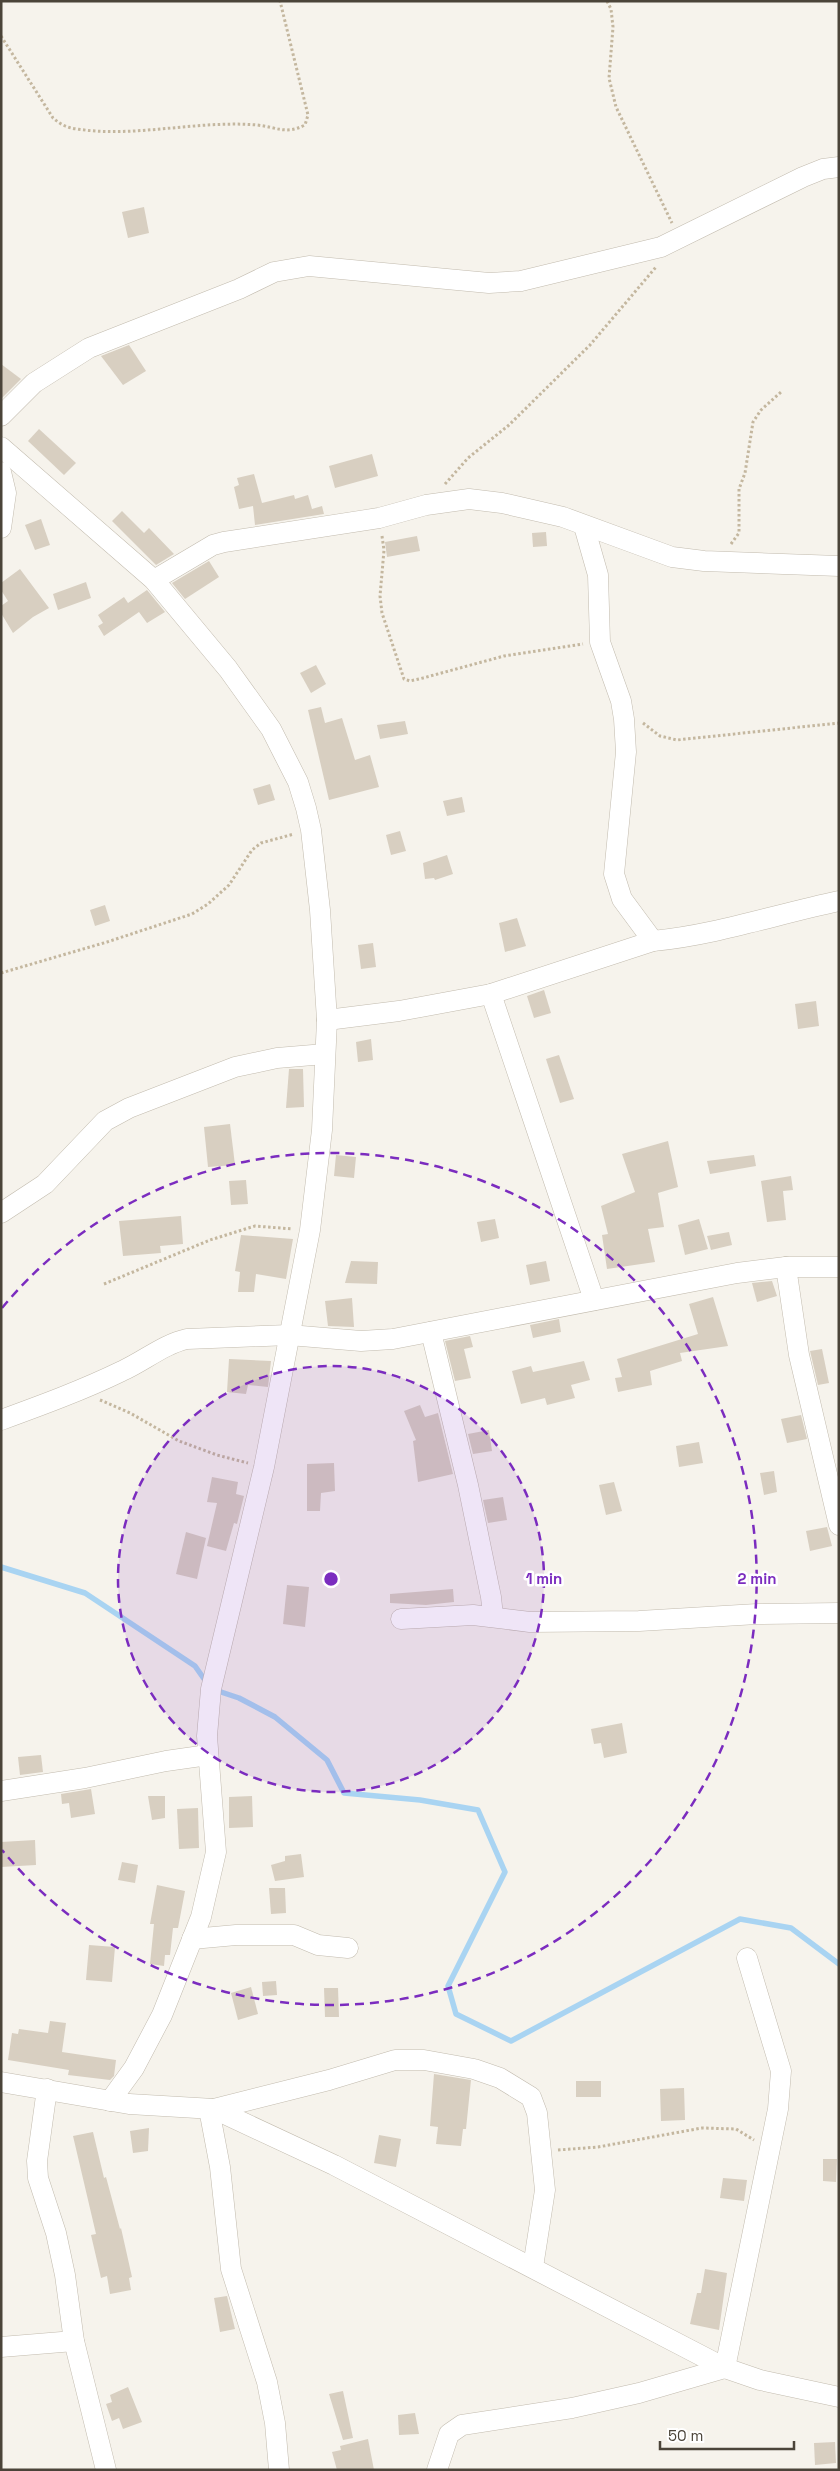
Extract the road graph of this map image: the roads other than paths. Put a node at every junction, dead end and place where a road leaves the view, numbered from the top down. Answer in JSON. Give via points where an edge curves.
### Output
{"nodes":[{"id":1,"x":839,"y":167,"type":"edge"},
{"id":2,"x":1,"y":416,"type":"edge"},
{"id":3,"x":1,"y":447,"type":"edge"},
{"id":4,"x":1,"y":472,"type":"edge"},
{"id":5,"x":584,"y":526,"type":"junction"},
{"id":6,"x":1,"y":528,"type":"edge"},
{"id":7,"x":839,"y":566,"type":"edge"},
{"id":8,"x":154,"y":580,"type":"junction"},
{"id":9,"x":839,"y":901,"type":"edge"},
{"id":10,"x":653,"y":941,"type":"junction"},
{"id":11,"x":491,"y":994,"type":"junction"},
{"id":12,"x":326,"y":1020,"type":"junction"},
{"id":13,"x":325,"y":1054,"type":"junction"},
{"id":14,"x":1,"y":1213,"type":"edge"},
{"id":15,"x":786,"y":1266,"type":"junction"},
{"id":16,"x":839,"y":1267,"type":"edge"},
{"id":17,"x":594,"y":1300,"type":"junction"},
{"id":18,"x":431,"y":1332,"type":"junction"},
{"id":19,"x":289,"y":1335,"type":"junction"},
{"id":20,"x":1,"y":1420,"type":"edge"},
{"id":21,"x":839,"y":1525,"type":"edge"},
{"id":22,"x":839,"y":1614,"type":"edge"},
{"id":23,"x":493,"y":1616,"type":"junction"},
{"id":24,"x":401,"y":1619,"type":"dead end"},
{"id":25,"x":208,"y":1754,"type":"junction"},
{"id":26,"x":1,"y":1791,"type":"edge"},
{"id":27,"x":192,"y":1939,"type":"junction"},
{"id":28,"x":348,"y":1948,"type":"dead end"},
{"id":29,"x":747,"y":1958,"type":"dead end"},
{"id":30,"x":1,"y":2082,"type":"edge"},
{"id":31,"x":47,"y":2089,"type":"junction"},
{"id":32,"x":110,"y":2101,"type":"junction"},
{"id":33,"x":211,"y":2109,"type":"junction"},
{"id":34,"x":532,"y":2267,"type":"junction"},
{"id":35,"x":74,"y":2341,"type":"junction"},
{"id":36,"x":1,"y":2347,"type":"edge"},
{"id":37,"x":725,"y":2368,"type":"junction"},
{"id":38,"x":839,"y":2397,"type":"edge"},
{"id":39,"x":106,"y":2470,"type":"edge"},
{"id":40,"x":279,"y":2470,"type":"edge"},
{"id":41,"x":437,"y":2470,"type":"edge"}],
"edges":[{"from":1,"to":2,"type":"street","via":[[803,177],[661,247],[521,281],[489,283],[309,266],[274,272],[90,348],[34,383]]},
{"from":3,"to":8,"type":"street"},
{"from":4,"to":6,"type":"street","via":[[6,493]]},
{"from":5,"to":7,"type":"street","via":[[672,557]]},
{"from":5,"to":8,"type":"street","via":[[563,517],[502,503],[470,499],[426,504],[379,518],[213,545]]},
{"from":5,"to":10,"type":"street","via":[[598,575],[600,642],[622,701],[626,752],[614,874],[622,899]]},
{"from":8,"to":12,"type":"street","via":[[228,670],[271,729],[298,782],[312,830]]},
{"from":9,"to":10,"type":"street","via":[[677,939]]},
{"from":10,"to":11,"type":"street"},
{"from":11,"to":12,"type":"street"},
{"from":11,"to":17,"type":"street"},
{"from":12,"to":13,"type":"street"},
{"from":13,"to":14,"type":"street","via":[[276,1058],[235,1067],[129,1108],[104,1121],[45,1184]]},
{"from":13,"to":19,"type":"street","via":[[322,1130],[310,1230]]},
{"from":15,"to":16,"type":"street"},
{"from":15,"to":17,"type":"street"},
{"from":15,"to":21,"type":"street","via":[[799,1355]]},
{"from":17,"to":18,"type":"street"},
{"from":18,"to":19,"type":"street","via":[[361,1341]]},
{"from":18,"to":23,"type":"street","via":[[468,1485]]},
{"from":19,"to":20,"type":"street","via":[[174,1342],[78,1392]]},
{"from":19,"to":25,"type":"street","via":[[264,1467],[211,1689]]},
{"from":22,"to":23,"type":"street","via":[[570,1622],[530,1622]]},
{"from":23,"to":24,"type":"street"},
{"from":25,"to":26,"type":"street"},
{"from":25,"to":27,"type":"street","via":[[216,1852],[201,1917]]},
{"from":27,"to":28,"type":"street","via":[[294,1935],[318,1945]]},
{"from":27,"to":32,"type":"street","via":[[162,2015],[134,2068]]},
{"from":29,"to":37,"type":"street","via":[[781,2071],[778,2109]]},
{"from":30,"to":31,"type":"street"},
{"from":31,"to":32,"type":"street"},
{"from":31,"to":35,"type":"street","via":[[37,2161],[38,2178],[56,2233]]},
{"from":32,"to":33,"type":"street"},
{"from":33,"to":34,"type":"street","via":[[334,2164]]},
{"from":33,"to":34,"type":"street","via":[[395,2060],[424,2060],[474,2069],[500,2078],[531,2097],[537,2113],[545,2190]]},
{"from":33,"to":40,"type":"street","via":[[230,2269],[266,2382],[275,2423]]},
{"from":34,"to":37,"type":"street"},
{"from":35,"to":36,"type":"street"},
{"from":35,"to":39,"type":"street"},
{"from":37,"to":38,"type":"street","via":[[760,2380]]},
{"from":37,"to":41,"type":"street","via":[[572,2408],[462,2424],[449,2434]]}]}
